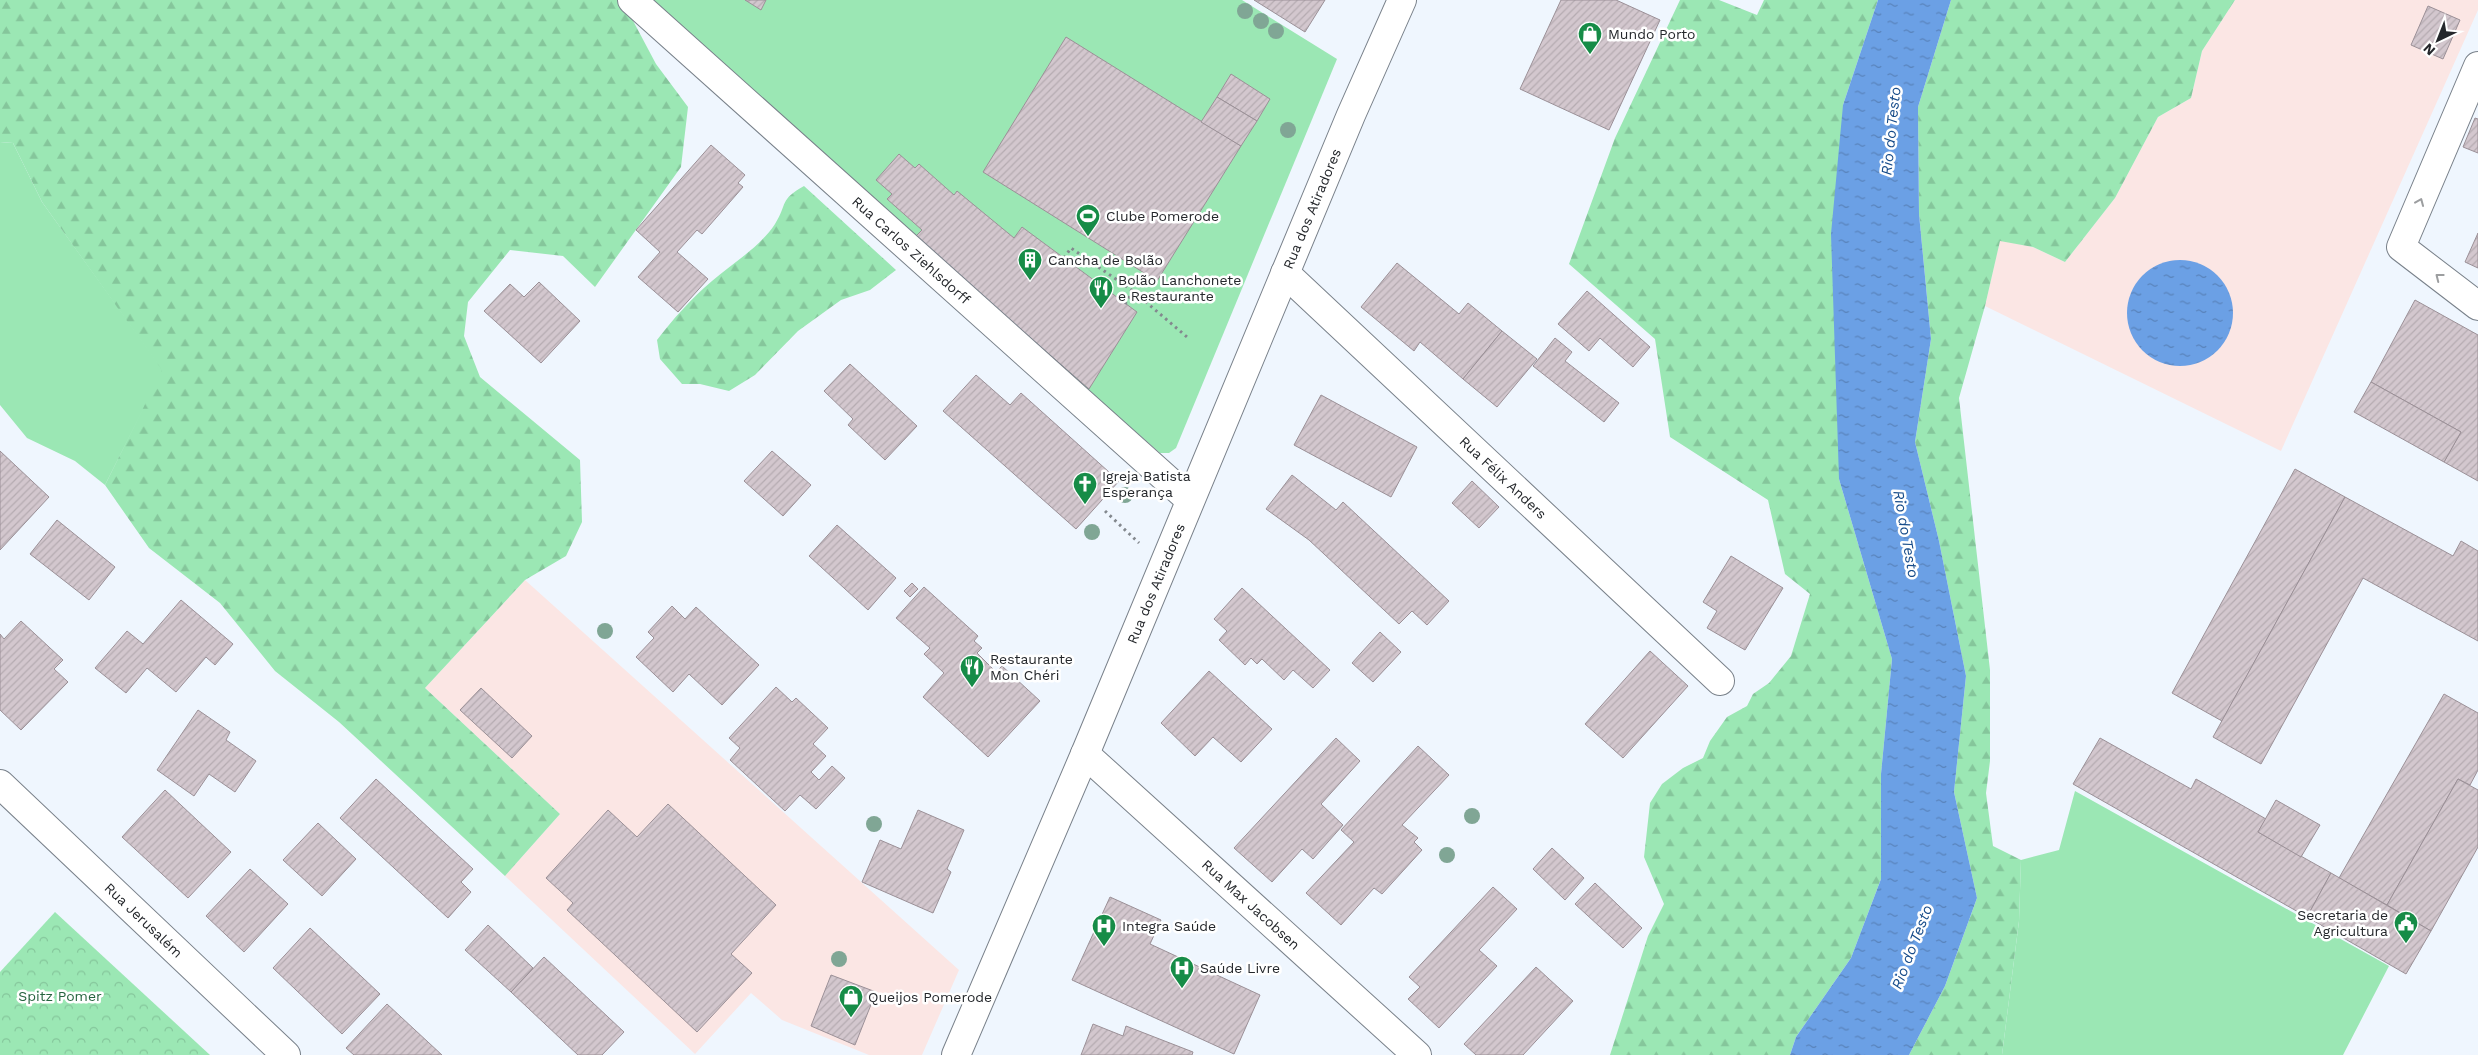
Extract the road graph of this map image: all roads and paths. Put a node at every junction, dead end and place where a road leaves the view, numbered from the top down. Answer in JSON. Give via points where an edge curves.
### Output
{"nodes":[{"id":1,"x":632,"y":0,"type":"edge"},
{"id":2,"x":1402,"y":0,"type":"edge"},
{"id":3,"x":2478,"y":66,"type":"edge"},
{"id":4,"x":1064,"y":258,"type":"dead end"},
{"id":5,"x":1285,"y":273,"type":"junction"},
{"id":6,"x":1133,"y":292,"type":"junction"},
{"id":7,"x":1125,"y":304,"type":"dead end"},
{"id":8,"x":2478,"y":306,"type":"edge"},
{"id":9,"x":1187,"y":337,"type":"dead end"},
{"id":10,"x":1190,"y":500,"type":"junction"},
{"id":11,"x":1105,"y":511,"type":"dead end"},
{"id":12,"x":1163,"y":565,"type":"junction"},
{"id":13,"x":1720,"y":681,"type":"dead end"},
{"id":14,"x":1085,"y":754,"type":"junction"},
{"id":15,"x":0,"y":784,"type":"edge"},
{"id":16,"x":286,"y":1055,"type":"edge"},
{"id":17,"x":956,"y":1055,"type":"edge"},
{"id":18,"x":1417,"y":1055,"type":"edge"}],
"edges":[{"from":1,"to":10,"type":"street","name":"Rua Carlos Ziehlsdorff"},
{"from":2,"to":5,"type":"street","name":"Rua dos Atiradores"},
{"from":8,"to":3,"type":"street","one_way":true,"via":[[2400,247]]},
{"from":4,"to":6,"type":"path","via":[[1072,248]]},
{"from":5,"to":10,"type":"street","name":"Rua dos Atiradores"},
{"from":5,"to":13,"type":"street","name":"Rua Félix Anders"},
{"from":6,"to":7,"type":"path"},
{"from":6,"to":9,"type":"path"},
{"from":10,"to":12,"type":"street","name":"Rua dos Atiradores"},
{"from":11,"to":12,"type":"path"},
{"from":12,"to":14,"type":"street","name":"Rua dos Atiradores"},
{"from":14,"to":17,"type":"street","name":"Rua dos Atiradores"},
{"from":14,"to":18,"type":"street","name":"Rua Max Jacobsen"},
{"from":15,"to":16,"type":"street","name":"Rua Jerusalém"}]}
